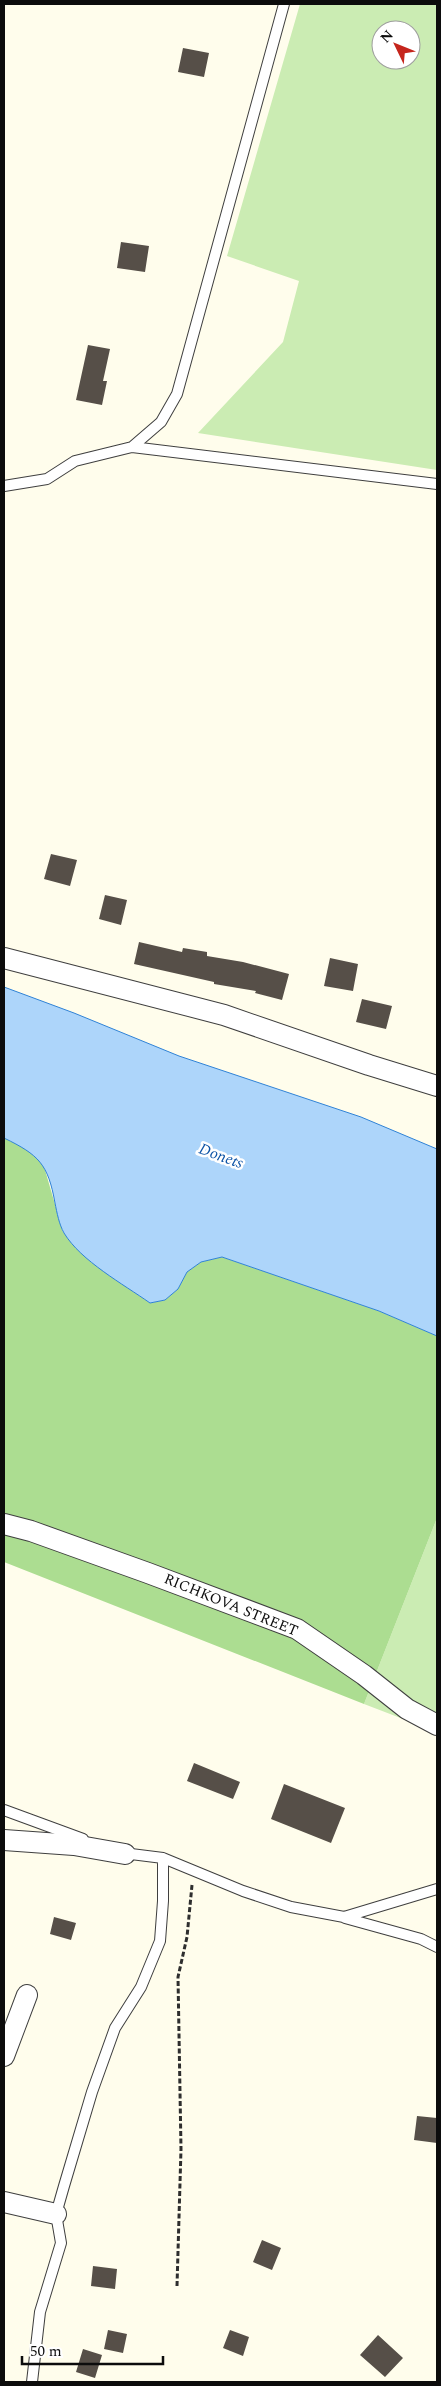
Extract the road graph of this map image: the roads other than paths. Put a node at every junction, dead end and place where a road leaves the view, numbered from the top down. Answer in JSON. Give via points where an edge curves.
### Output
{"nodes":[{"id":1,"x":284,"y":4,"type":"edge"},
{"id":2,"x":132,"y":447,"type":"junction"},
{"id":3,"x":437,"y":484,"type":"edge"},
{"id":4,"x":4,"y":486,"type":"edge"},
{"id":5,"x":4,"y":958,"type":"edge"},
{"id":6,"x":437,"y":1086,"type":"edge"},
{"id":7,"x":4,"y":1524,"type":"edge"},
{"id":8,"x":437,"y":1726,"type":"edge"},
{"id":9,"x":4,"y":1810,"type":"edge"},
{"id":10,"x":4,"y":1840,"type":"edge"},
{"id":11,"x":125,"y":1854,"type":"junction"},
{"id":12,"x":163,"y":1858,"type":"junction"},
{"id":13,"x":437,"y":1889,"type":"edge"},
{"id":14,"x":344,"y":1917,"type":"junction"},
{"id":15,"x":437,"y":1947,"type":"edge"},
{"id":16,"x":27,"y":1995,"type":"dead end"},
{"id":17,"x":4,"y":2056,"type":"edge"},
{"id":18,"x":4,"y":2202,"type":"edge"},
{"id":19,"x":56,"y":2214,"type":"junction"},
{"id":20,"x":32,"y":2382,"type":"edge"}],
"edges":[{"from":1,"to":2,"type":"lane","via":[[177,394],[161,422]]},
{"from":2,"to":3,"type":"lane"},
{"from":2,"to":4,"type":"lane","via":[[75,461],[47,479]]},
{"from":5,"to":6,"type":"street","via":[[224,1015]]},
{"from":7,"to":8,"type":"street","name":"RICHKOVA STREET","via":[[32,1531],[297,1629],[364,1675],[407,1710]]},
{"from":9,"to":11,"type":"lane"},
{"from":10,"to":11,"type":"street","via":[[74,1845]]},
{"from":11,"to":12,"type":"lane"},
{"from":12,"to":14,"type":"lane","via":[[291,1907]]},
{"from":12,"to":19,"type":"lane","via":[[160,1941],[141,1987],[115,2028],[92,2092]]},
{"from":13,"to":14,"type":"lane"},
{"from":14,"to":15,"type":"lane","via":[[421,1939]]},
{"from":16,"to":17,"type":"street"},
{"from":18,"to":19,"type":"street"},
{"from":19,"to":20,"type":"lane","via":[[61,2243],[40,2312]]}]}
